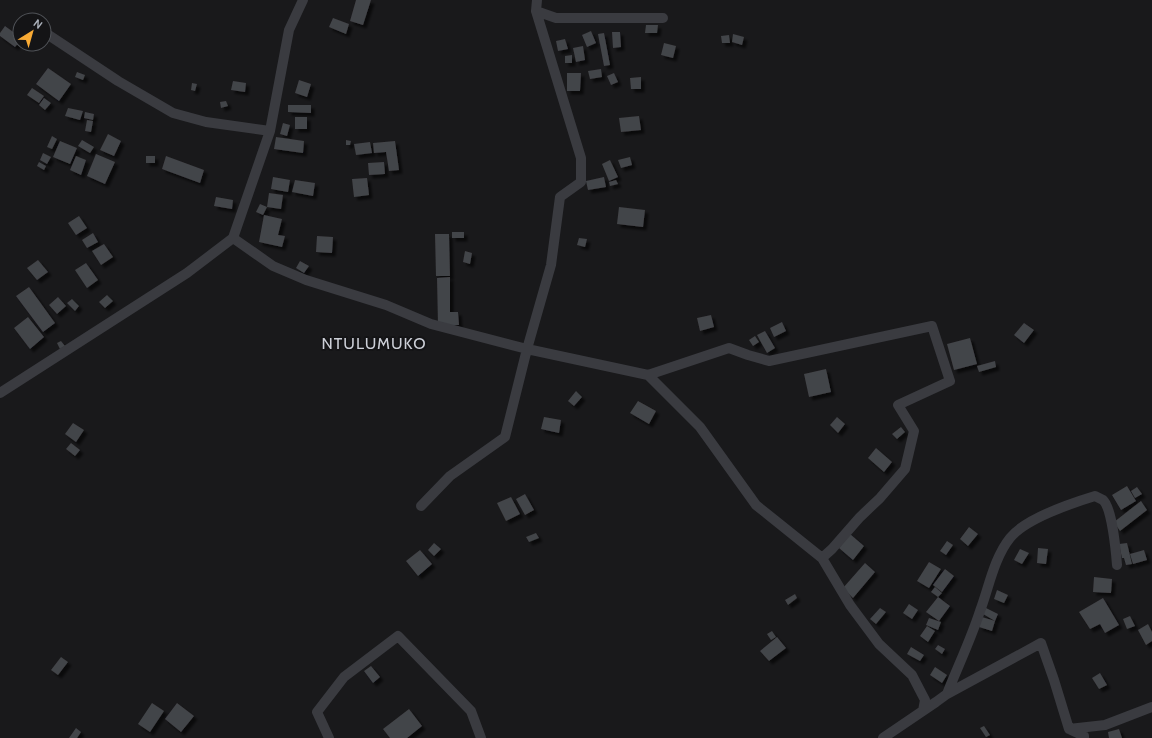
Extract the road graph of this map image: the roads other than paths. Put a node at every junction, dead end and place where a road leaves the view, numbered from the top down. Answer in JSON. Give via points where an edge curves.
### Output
{"nodes":[{"id":1,"x":303,"y":0,"type":"edge"},
{"id":2,"x":537,"y":0,"type":"edge"},
{"id":3,"x":536,"y":11,"type":"junction"},
{"id":4,"x":663,"y":18,"type":"dead end"},
{"id":5,"x":52,"y":37,"type":"edge"},
{"id":6,"x":270,"y":131,"type":"junction"},
{"id":7,"x":233,"y":238,"type":"junction"},
{"id":8,"x":527,"y":349,"type":"junction"},
{"id":9,"x":648,"y":375,"type":"junction"},
{"id":10,"x":0,"y":393,"type":"edge"},
{"id":11,"x":421,"y":506,"type":"dead end"},
{"id":12,"x":822,"y":558,"type":"junction"},
{"id":13,"x":1117,"y":565,"type":"dead end"},
{"id":14,"x":947,"y":694,"type":"junction"},
{"id":15,"x":1152,"y":707,"type":"edge"},
{"id":16,"x":923,"y":711,"type":"junction"},
{"id":17,"x":1069,"y":729,"type":"junction"},
{"id":18,"x":329,"y":738,"type":"edge"},
{"id":19,"x":481,"y":738,"type":"edge"},
{"id":20,"x":883,"y":738,"type":"edge"},
{"id":21,"x":1084,"y":738,"type":"edge"}],
"edges":[{"from":1,"to":6,"type":"street","via":[[289,30]]},
{"from":2,"to":3,"type":"street"},
{"from":3,"to":4,"type":"street","via":[[556,18]]},
{"from":3,"to":8,"type":"street","via":[[581,158],[581,182],[560,197],[551,265]]},
{"from":5,"to":6,"type":"street","via":[[118,81],[173,113],[206,122]]},
{"from":6,"to":7,"type":"street"},
{"from":7,"to":8,"type":"street","via":[[273,266],[306,280],[386,305],[431,324]]},
{"from":7,"to":10,"type":"street","via":[[187,273]]},
{"from":8,"to":9,"type":"street"},
{"from":8,"to":11,"type":"street","via":[[505,437],[450,476]]},
{"from":9,"to":12,"type":"street","via":[[700,428],[756,504]]},
{"from":9,"to":12,"type":"street","via":[[729,348],[769,361],[932,326],[950,380],[898,404],[914,431],[905,469]]},
{"from":12,"to":16,"type":"street","via":[[850,605],[879,644],[912,675],[925,700]]},
{"from":13,"to":14,"type":"street","via":[[1114,533],[1107,508],[1104,500],[1094,496],[1074,502],[1021,528],[1010,537],[999,556],[980,613]]},
{"from":14,"to":16,"type":"street"},
{"from":14,"to":17,"type":"street","via":[[1041,643]]},
{"from":15,"to":17,"type":"street","via":[[1105,725]]},
{"from":16,"to":20,"type":"street"},
{"from":17,"to":21,"type":"street"},
{"from":18,"to":19,"type":"street","via":[[317,712],[344,677],[398,636],[471,711]]}]}
